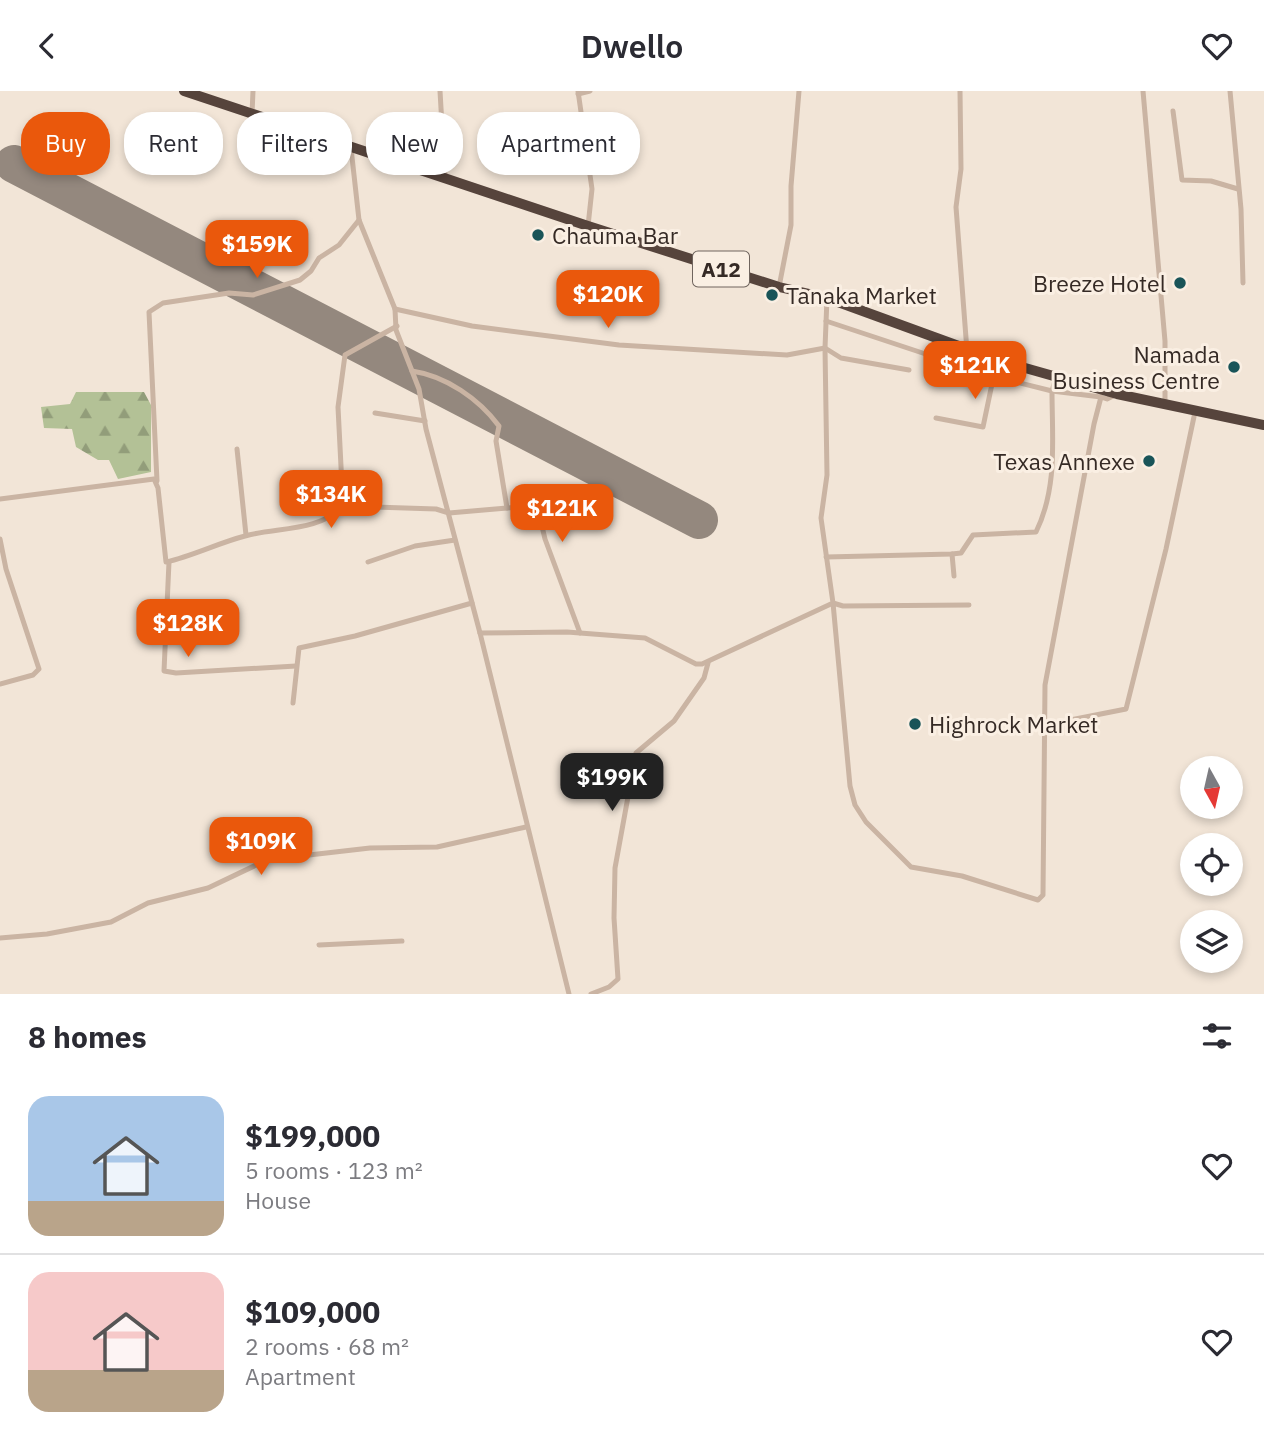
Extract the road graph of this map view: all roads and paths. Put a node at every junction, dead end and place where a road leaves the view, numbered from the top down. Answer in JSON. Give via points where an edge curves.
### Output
{"nodes":[{"id":1,"x":184,"y":91,"type":"edge"},
{"id":2,"x":253,"y":91,"type":"edge"},
{"id":3,"x":440,"y":91,"type":"edge"},
{"id":4,"x":590,"y":91,"type":"edge"},
{"id":5,"x":799,"y":91,"type":"edge"},
{"id":6,"x":960,"y":91,"type":"edge"},
{"id":7,"x":1143,"y":91,"type":"edge"},
{"id":8,"x":1230,"y":91,"type":"edge"},
{"id":9,"x":578,"y":92,"type":"edge"},
{"id":10,"x":200,"y":94,"type":"edge"},
{"id":11,"x":1173,"y":111,"type":"dead end"},
{"id":12,"x":247,"y":112,"type":"edge"},
{"id":13,"x":252,"y":112,"type":"edge"},
{"id":14,"x":352,"y":146,"type":"edge"},
{"id":15,"x":352,"y":155,"type":"edge"},
{"id":16,"x":445,"y":177,"type":"junction"},
{"id":17,"x":1238,"y":188,"type":"junction"},
{"id":18,"x":359,"y":220,"type":"junction"},
{"id":19,"x":589,"y":226,"type":"junction"},
{"id":20,"x":1243,"y":283,"type":"dead end"},
{"id":21,"x":779,"y":287,"type":"junction"},
{"id":22,"x":827,"y":298,"type":"junction"},
{"id":23,"x":395,"y":310,"type":"junction"},
{"id":24,"x":826,"y":321,"type":"junction"},
{"id":25,"x":397,"y":325,"type":"junction"},
{"id":26,"x":825,"y":348,"type":"junction"},
{"id":27,"x":967,"y":351,"type":"junction"},
{"id":28,"x":997,"y":360,"type":"junction"},
{"id":29,"x":412,"y":370,"type":"junction"},
{"id":30,"x":909,"y":370,"type":"dead end"},
{"id":31,"x":992,"y":376,"type":"junction"},
{"id":32,"x":1056,"y":377,"type":"junction"},
{"id":33,"x":1052,"y":391,"type":"junction"},
{"id":34,"x":1117,"y":394,"type":"junction"},
{"id":35,"x":1101,"y":397,"type":"junction"},
{"id":36,"x":1166,"y":405,"type":"junction"},
{"id":37,"x":1195,"y":412,"type":"junction"},
{"id":38,"x":375,"y":413,"type":"dead end"},
{"id":39,"x":936,"y":418,"type":"dead end"},
{"id":40,"x":425,"y":421,"type":"junction"},
{"id":41,"x":1264,"y":425,"type":"edge"},
{"id":42,"x":237,"y":449,"type":"dead end"},
{"id":43,"x":157,"y":481,"type":"junction"},
{"id":44,"x":0,"y":499,"type":"edge"},
{"id":45,"x":343,"y":506,"type":"junction"},
{"id":46,"x":507,"y":508,"type":"junction"},
{"id":47,"x":449,"y":513,"type":"junction"},
{"id":48,"x":246,"y":535,"type":"junction"},
{"id":49,"x":0,"y":539,"type":"edge"},
{"id":50,"x":454,"y":540,"type":"junction"},
{"id":51,"x":952,"y":554,"type":"junction"},
{"id":52,"x":826,"y":557,"type":"junction"},
{"id":53,"x":169,"y":562,"type":"junction"},
{"id":54,"x":368,"y":562,"type":"dead end"},
{"id":55,"x":954,"y":576,"type":"dead end"},
{"id":56,"x":472,"y":603,"type":"junction"},
{"id":57,"x":833,"y":603,"type":"junction"},
{"id":58,"x":969,"y":605,"type":"dead end"},
{"id":59,"x":480,"y":633,"type":"junction"},
{"id":60,"x":580,"y":633,"type":"junction"},
{"id":61,"x":708,"y":663,"type":"junction"},
{"id":62,"x":296,"y":666,"type":"junction"},
{"id":63,"x":0,"y":684,"type":"edge"},
{"id":64,"x":293,"y":703,"type":"dead end"},
{"id":65,"x":1045,"y":725,"type":"junction"},
{"id":66,"x":526,"y":827,"type":"junction"},
{"id":67,"x":0,"y":938,"type":"edge"},
{"id":68,"x":402,"y":941,"type":"dead end"},
{"id":69,"x":319,"y":944,"type":"dead end"},
{"id":70,"x":569,"y":994,"type":"edge"},
{"id":71,"x":591,"y":994,"type":"edge"}],
"edges":[{"from":1,"to":10,"type":"highway","number":"A12"},
{"from":2,"to":13,"type":"street"},
{"from":3,"to":16,"type":"street"},
{"from":4,"to":9,"type":"street"},
{"from":5,"to":21,"type":"street","via":[[791,225]]},
{"from":6,"to":27,"type":"street","via":[[957,207]]},
{"from":7,"to":36,"type":"street","via":[[1165,341]]},
{"from":8,"to":17,"type":"street"},
{"from":9,"to":19,"type":"street","via":[[592,189]]},
{"from":10,"to":12,"type":"highway","number":"A12"},
{"from":11,"to":17,"type":"street","via":[[1182,180]]},
{"from":14,"to":16,"type":"highway","number":"A12"},
{"from":15,"to":18,"type":"street"},
{"from":16,"to":19,"type":"highway","number":"A12"},
{"from":17,"to":20,"type":"street"},
{"from":18,"to":23,"type":"street"},
{"from":18,"to":43,"type":"street","via":[[300,280],[253,295],[229,293],[163,303],[149,312]]},
{"from":19,"to":21,"type":"highway","number":"A12"},
{"from":21,"to":22,"type":"highway","number":"A12"},
{"from":22,"to":24,"type":"street"},
{"from":22,"to":27,"type":"highway","number":"A12"},
{"from":23,"to":25,"type":"street"},
{"from":23,"to":26,"type":"street","via":[[619,345],[787,355]]},
{"from":24,"to":26,"type":"street"},
{"from":24,"to":31,"type":"street"},
{"from":25,"to":29,"type":"street"},
{"from":25,"to":45,"type":"street","via":[[345,355],[338,407]]},
{"from":26,"to":30,"type":"street","via":[[841,358]]},
{"from":26,"to":52,"type":"street","via":[[827,475],[821,518]]},
{"from":27,"to":28,"type":"highway","number":"A12"},
{"from":28,"to":31,"type":"street"},
{"from":28,"to":32,"type":"highway","number":"A12"},
{"from":29,"to":40,"type":"street"},
{"from":29,"to":46,"type":"street","via":[[483,404],[499,426],[496,442]]},
{"from":31,"to":33,"type":"street"},
{"from":31,"to":39,"type":"street","via":[[983,427]]},
{"from":32,"to":33,"type":"street"},
{"from":32,"to":34,"type":"highway","number":"A12"},
{"from":33,"to":35,"type":"street"},
{"from":33,"to":51,"type":"street","via":[[1052,478],[1036,532],[973,535],[961,553]]},
{"from":34,"to":35,"type":"street","via":[[1107,400]]},
{"from":34,"to":36,"type":"highway","number":"A12"},
{"from":35,"to":65,"type":"street","via":[[1049,659]]},
{"from":36,"to":37,"type":"highway","number":"A12"},
{"from":37,"to":41,"type":"highway","number":"A12"},
{"from":37,"to":65,"type":"street","via":[[1126,709]]},
{"from":38,"to":40,"type":"street"},
{"from":40,"to":47,"type":"street"},
{"from":42,"to":48,"type":"street"},
{"from":43,"to":44,"type":"street","via":[[149,478]]},
{"from":43,"to":53,"type":"street"},
{"from":45,"to":47,"type":"street"},
{"from":45,"to":48,"type":"street","via":[[309,525]]},
{"from":46,"to":47,"type":"street"},
{"from":46,"to":60,"type":"street","via":[[537,505]]},
{"from":47,"to":50,"type":"street"},
{"from":48,"to":53,"type":"street"},
{"from":49,"to":63,"type":"street","via":[[39,669]]},
{"from":50,"to":54,"type":"street","via":[[415,546]]},
{"from":50,"to":56,"type":"street"},
{"from":51,"to":52,"type":"street"},
{"from":51,"to":55,"type":"street"},
{"from":52,"to":57,"type":"street"},
{"from":53,"to":62,"type":"street","via":[[164,671]]},
{"from":56,"to":59,"type":"street"},
{"from":56,"to":62,"type":"street","via":[[299,647]]},
{"from":57,"to":58,"type":"street"},
{"from":57,"to":61,"type":"street"},
{"from":57,"to":65,"type":"street","via":[[853,799],[878,837],[911,867],[1041,898]]},
{"from":59,"to":60,"type":"street"},
{"from":59,"to":66,"type":"street"},
{"from":60,"to":61,"type":"street","via":[[645,638],[696,664]]},
{"from":61,"to":71,"type":"street","via":[[704,678],[674,721],[636,753],[615,868],[618,979]]},
{"from":62,"to":64,"type":"street"},
{"from":66,"to":67,"type":"street","via":[[437,847],[309,855],[292,851],[208,888],[148,903],[111,922],[47,935]]},
{"from":66,"to":70,"type":"street"},
{"from":68,"to":69,"type":"street"}]}
